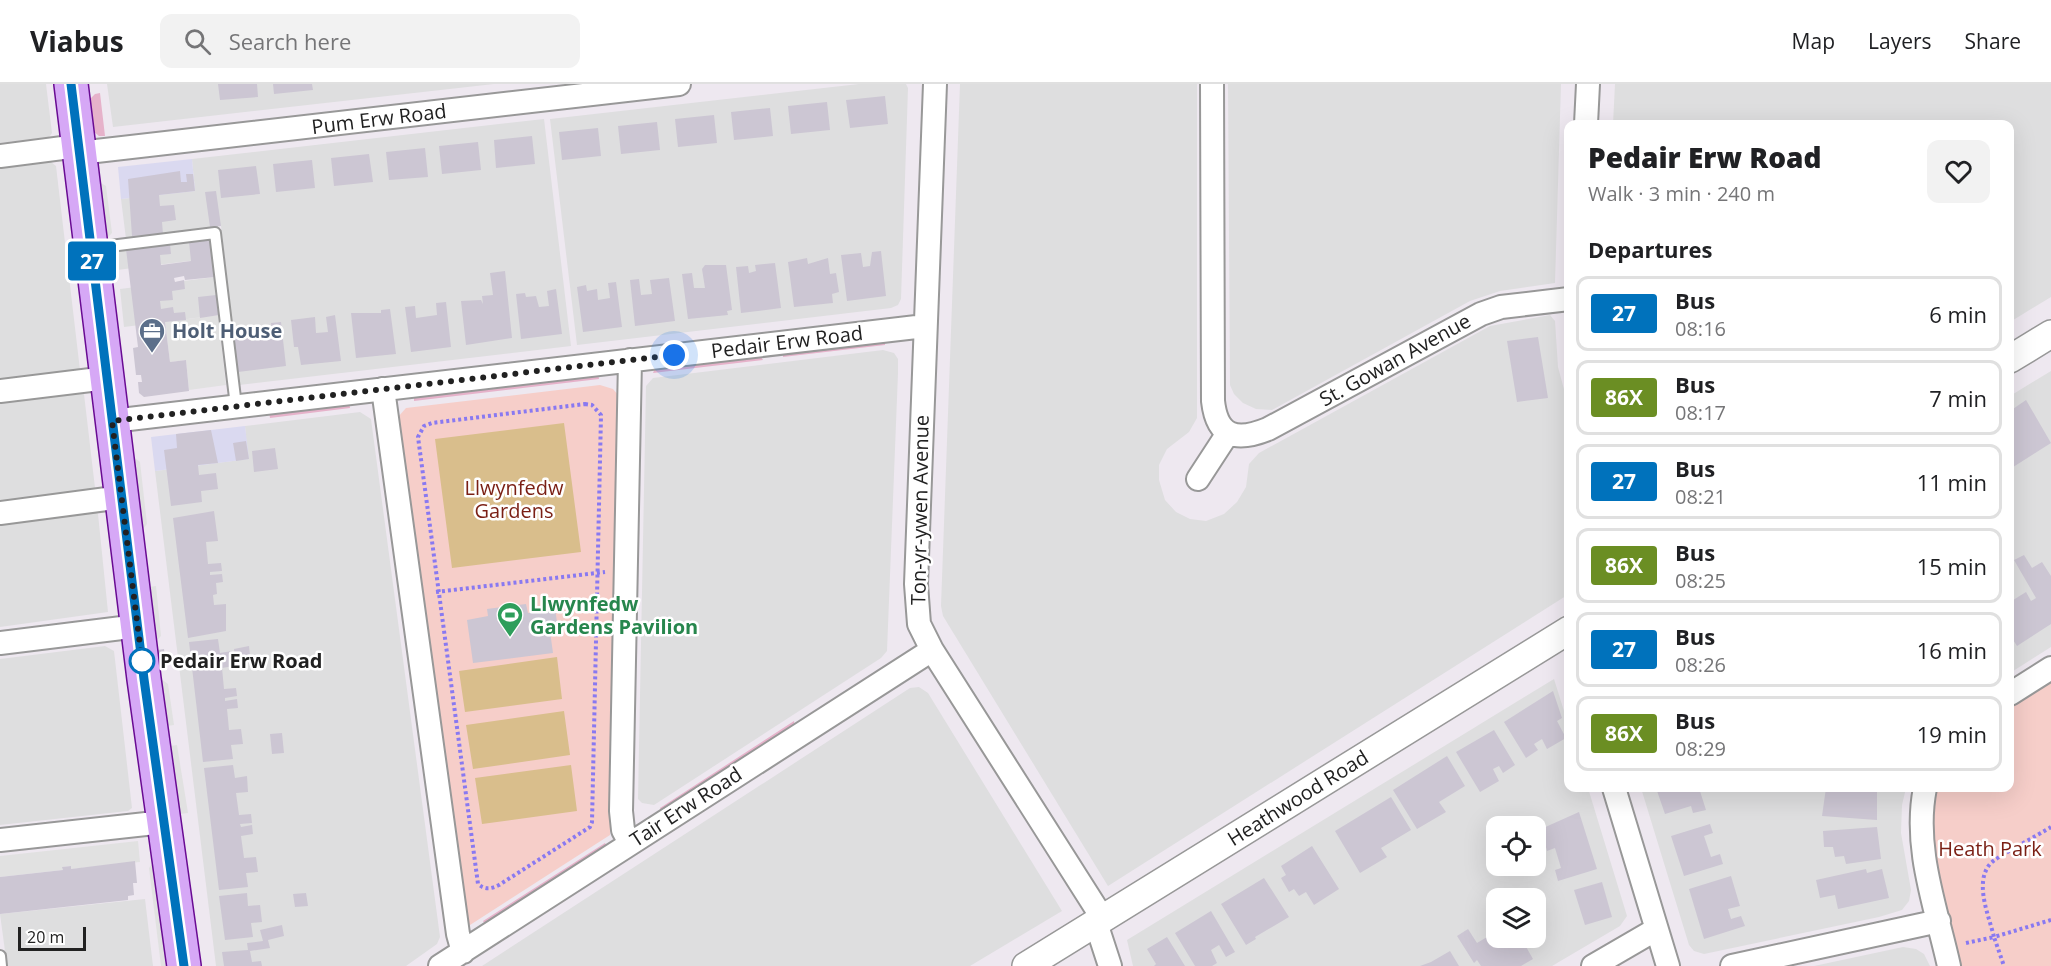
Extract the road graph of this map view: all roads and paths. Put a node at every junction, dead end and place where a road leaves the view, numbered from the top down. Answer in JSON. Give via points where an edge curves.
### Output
{"nodes":[{"id":1,"x":71,"y":84,"type":"edge"},
{"id":2,"x":679,"y":84,"type":"edge"},
{"id":3,"x":935,"y":84,"type":"edge"},
{"id":4,"x":1212,"y":84,"type":"edge"},
{"id":5,"x":1588,"y":84,"type":"edge"},
{"id":6,"x":1586,"y":120,"type":"edge"},
{"id":7,"x":79,"y":150,"type":"junction"},
{"id":8,"x":0,"y":156,"type":"edge"},
{"id":9,"x":91,"y":248,"type":"junction"},
{"id":10,"x":1564,"y":300,"type":"edge"},
{"id":11,"x":925,"y":326,"type":"junction"},
{"id":12,"x":2051,"y":334,"type":"edge"},
{"id":13,"x":2014,"y":357,"type":"edge"},
{"id":14,"x":630,"y":360,"type":"junction"},
{"id":15,"x":107,"y":378,"type":"junction"},
{"id":16,"x":383,"y":389,"type":"junction"},
{"id":17,"x":0,"y":392,"type":"edge"},
{"id":18,"x":236,"y":406,"type":"junction"},
{"id":19,"x":112,"y":421,"type":"junction"},
{"id":20,"x":1228,"y":433,"type":"junction"},
{"id":21,"x":1198,"y":479,"type":"dead end"},
{"id":22,"x":122,"y":497,"type":"junction"},
{"id":23,"x":0,"y":513,"type":"edge"},
{"id":24,"x":616,"y":571,"type":"dead end"},
{"id":25,"x":596,"y":572,"type":"junction"},
{"id":26,"x":438,"y":592,"type":"junction"},
{"id":27,"x":429,"y":593,"type":"dead end"},
{"id":28,"x":138,"y":626,"type":"junction"},
{"id":29,"x":1564,"y":639,"type":"edge"},
{"id":30,"x":0,"y":643,"type":"edge"},
{"id":31,"x":932,"y":650,"type":"junction"},
{"id":32,"x":2051,"y":668,"type":"edge"},
{"id":33,"x":2014,"y":691,"type":"edge"},
{"id":34,"x":1615,"y":792,"type":"edge"},
{"id":35,"x":1924,"y":792,"type":"edge"},
{"id":36,"x":164,"y":822,"type":"junction"},
{"id":37,"x":2051,"y":827,"type":"edge"},
{"id":38,"x":0,"y":840,"type":"edge"},
{"id":39,"x":630,"y":843,"type":"junction"},
{"id":40,"x":2051,"y":920,"type":"edge"},
{"id":41,"x":1099,"y":921,"type":"junction"},
{"id":42,"x":1939,"y":921,"type":"junction"},
{"id":43,"x":1656,"y":930,"type":"junction"},
{"id":44,"x":1994,"y":937,"type":"junction"},
{"id":45,"x":463,"y":952,"type":"junction"},
{"id":46,"x":0,"y":956,"type":"edge"},
{"id":47,"x":1958,"y":960,"type":"edge"},
{"id":48,"x":1,"y":966,"type":"edge"},
{"id":49,"x":184,"y":966,"type":"edge"},
{"id":50,"x":440,"y":966,"type":"edge"},
{"id":51,"x":1026,"y":966,"type":"edge"},
{"id":52,"x":1110,"y":966,"type":"edge"},
{"id":53,"x":1593,"y":966,"type":"edge"},
{"id":54,"x":1668,"y":966,"type":"edge"},
{"id":55,"x":1732,"y":966,"type":"edge"},
{"id":56,"x":2004,"y":966,"type":"edge"}],
"edges":[{"from":1,"to":7,"type":"main road"},
{"from":2,"to":7,"type":"street","name":"Pum Erw Road"},
{"from":3,"to":11,"type":"street","name":"Ton-yr-ywen Avenue"},
{"from":4,"to":20,"type":"street","via":[[1213,401],[1215,417]]},
{"from":5,"to":6,"type":"street"},
{"from":7,"to":8,"type":"street","name":"Pum Erw Road"},
{"from":7,"to":9,"type":"main road"},
{"from":9,"to":15,"type":"main road"},
{"from":9,"to":18,"type":"lane","via":[[215,233]]},
{"from":10,"to":20,"type":"street","name":"St. Gowan Avenue","via":[[1480,314],[1268,429],[1253,435]]},
{"from":11,"to":14,"type":"street","name":"Pedair Erw Road"},
{"from":11,"to":31,"type":"street","name":"Ton-yr-ywen Avenue","via":[[916,607],[921,630]]},
{"from":12,"to":13,"type":"street"},
{"from":14,"to":16,"type":"street","name":"Pedair Erw Road"},
{"from":14,"to":39,"type":"street","via":[[621,811],[623,830]]},
{"from":15,"to":17,"type":"street"},
{"from":15,"to":19,"type":"main road"},
{"from":16,"to":18,"type":"street","name":"Pedair Erw Road"},
{"from":16,"to":45,"type":"street"},
{"from":18,"to":19,"type":"street","name":"Pedair Erw Road"},
{"from":19,"to":22,"type":"main road"},
{"from":20,"to":21,"type":"street"},
{"from":22,"to":23,"type":"street"},
{"from":22,"to":28,"type":"main road"},
{"from":24,"to":25,"type":"path"},
{"from":25,"to":26,"type":"path"},
{"from":25,"to":26,"type":"path","via":[[601,415],[592,405],[432,423],[418,437]]},
{"from":25,"to":26,"type":"path","via":[[592,822],[590,827],[492,889],[478,884]]},
{"from":26,"to":27,"type":"path"},
{"from":28,"to":30,"type":"street"},
{"from":28,"to":36,"type":"main road"},
{"from":29,"to":41,"type":"street","name":"Heathwood Road"},
{"from":31,"to":39,"type":"street","name":"Tair Erw Road"},
{"from":31,"to":41,"type":"street","name":"Ton-yr-ywen Avenue"},
{"from":32,"to":33,"type":"street"},
{"from":34,"to":43,"type":"street"},
{"from":35,"to":42,"type":"street","via":[[1921,839]]},
{"from":36,"to":38,"type":"street"},
{"from":36,"to":49,"type":"main road"},
{"from":37,"to":44,"type":"path","via":[[1990,864],[1983,880],[1983,894]]},
{"from":39,"to":45,"type":"street","name":"Tair Erw Road"},
{"from":40,"to":44,"type":"path"},
{"from":41,"to":51,"type":"street","name":"Heathwood Road"},
{"from":41,"to":52,"type":"street","name":"Ton-yr-ywen Avenue"},
{"from":42,"to":47,"type":"street"},
{"from":42,"to":55,"type":"street"},
{"from":43,"to":53,"type":"street"},
{"from":43,"to":54,"type":"street"},
{"from":44,"to":47,"type":"path","via":[[1964,943]]},
{"from":44,"to":56,"type":"path"},
{"from":45,"to":50,"type":"street","name":"Tair Erw Road"},
{"from":46,"to":48,"type":"lane"}]}
